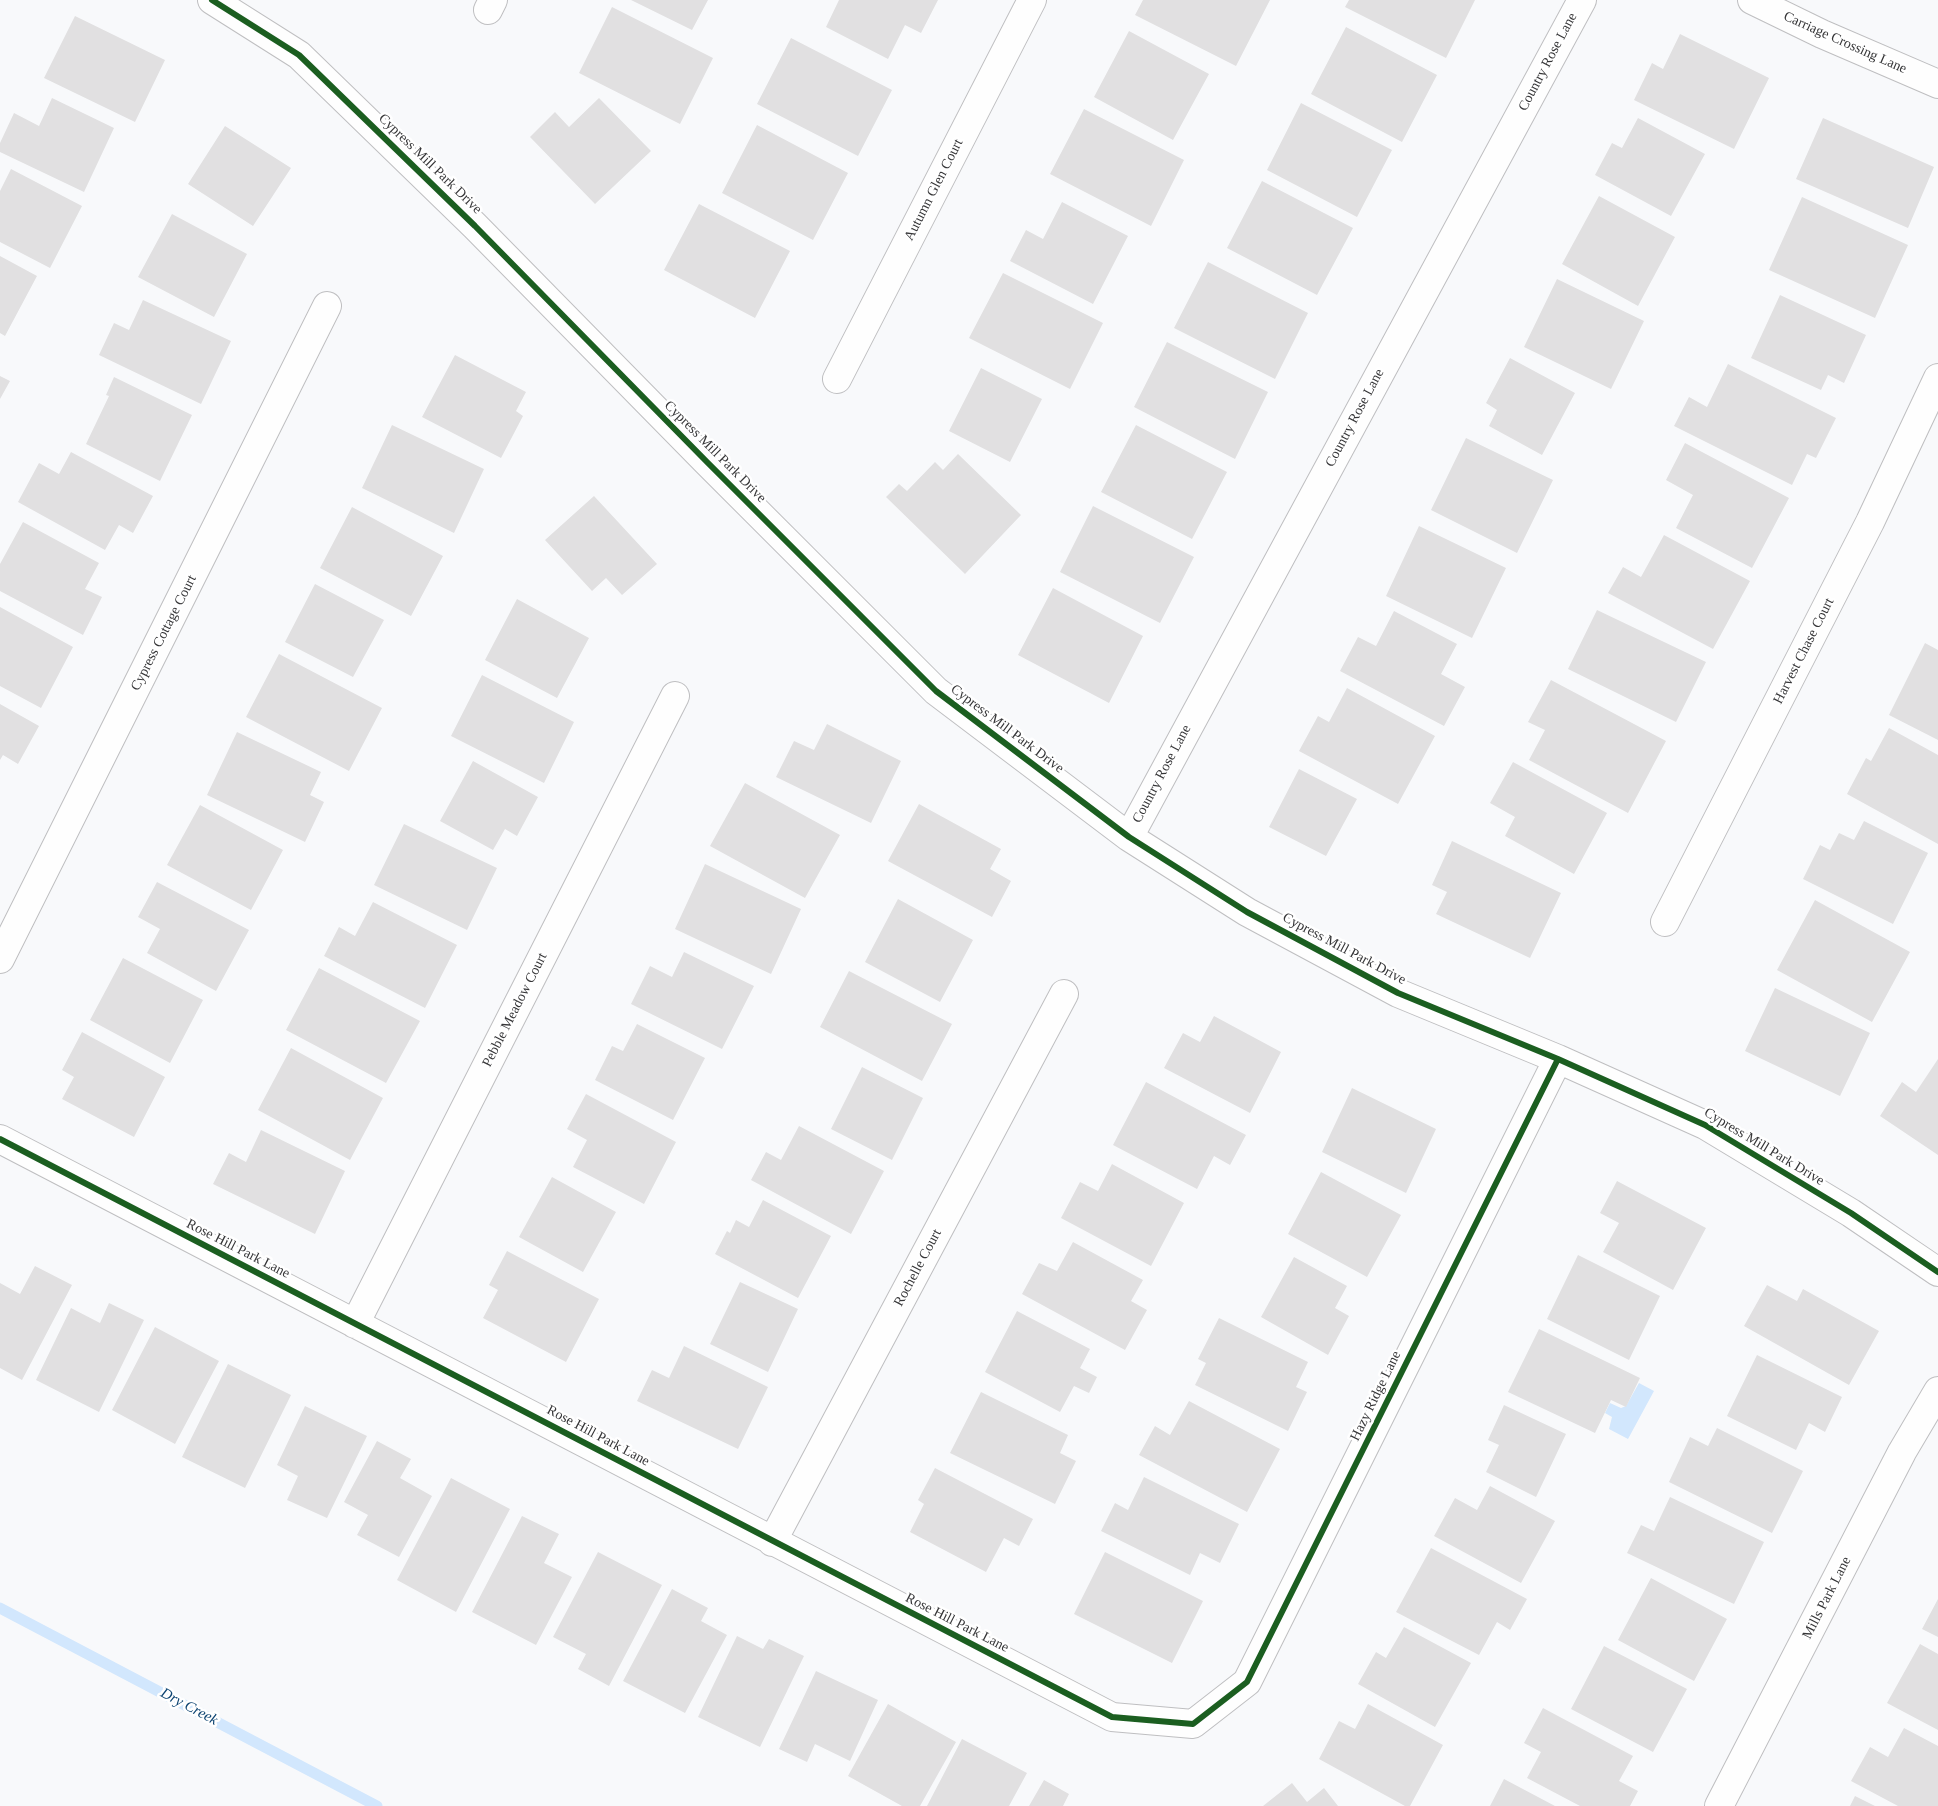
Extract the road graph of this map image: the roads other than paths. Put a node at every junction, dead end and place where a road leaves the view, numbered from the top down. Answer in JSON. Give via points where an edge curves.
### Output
{"nodes":[{"id":1,"x":212,"y":0,"type":"edge"},
{"id":2,"x":1032,"y":0,"type":"edge"},
{"id":3,"x":1582,"y":0,"type":"edge"},
{"id":4,"x":1752,"y":0,"type":"edge"},
{"id":5,"x":1938,"y":84,"type":"edge"},
{"id":6,"x":327,"y":306,"type":"dead end"},
{"id":7,"x":1938,"y":378,"type":"edge"},
{"id":8,"x":837,"y":379,"type":"dead end"},
{"id":9,"x":676,"y":696,"type":"dead end"},
{"id":10,"x":1129,"y":837,"type":"junction"},
{"id":11,"x":1665,"y":922,"type":"dead end"},
{"id":12,"x":0,"y":959,"type":"edge"},
{"id":13,"x":1064,"y":994,"type":"dead end"},
{"id":14,"x":1558,"y":1059,"type":"junction"},
{"id":15,"x":0,"y":1139,"type":"edge"},
{"id":16,"x":1938,"y":1272,"type":"edge"},
{"id":17,"x":355,"y":1324,"type":"junction"},
{"id":18,"x":1938,"y":1391,"type":"edge"},
{"id":19,"x":772,"y":1542,"type":"junction"},
{"id":20,"x":1193,"y":1724,"type":"joint"},
{"id":21,"x":1719,"y":1806,"type":"edge"}],
"edges":[{"from":1,"to":10,"type":"street","name":"Cypress Mill Park Drive","via":[[299,54],[476,226],[936,691]]},
{"from":2,"to":8,"type":"street","name":"Autumn Glen Court"},
{"from":3,"to":10,"type":"street","name":"Country Rose Lane"},
{"from":4,"to":5,"type":"street","name":"Carriage Crossing Lane"},
{"from":6,"to":12,"type":"street","name":"Cypress Cottage Court"},
{"from":7,"to":11,"type":"street","name":"Harvest Chase Court","via":[[1870,522]]},
{"from":9,"to":17,"type":"street","name":"Pebble Meadow Court"},
{"from":10,"to":14,"type":"street","name":"Cypress Mill Park Drive","via":[[1247,912],[1398,993]]},
{"from":13,"to":19,"type":"street","name":"Rochelle Court"},
{"from":14,"to":16,"type":"street","name":"Cypress Mill Park Drive","via":[[1706,1125],[1851,1213]]},
{"from":14,"to":20,"type":"street","name":"Hazy Ridge Lane","via":[[1247,1682]]},
{"from":15,"to":17,"type":"street","name":"Rose Hill Park Lane"},
{"from":17,"to":19,"type":"street","name":"Rose Hill Park Lane"},
{"from":18,"to":21,"type":"street","name":"Mills Park Lane","via":[[1902,1452]]},
{"from":19,"to":20,"type":"street","name":"Rose Hill Park Lane","via":[[1112,1717]]}]}
